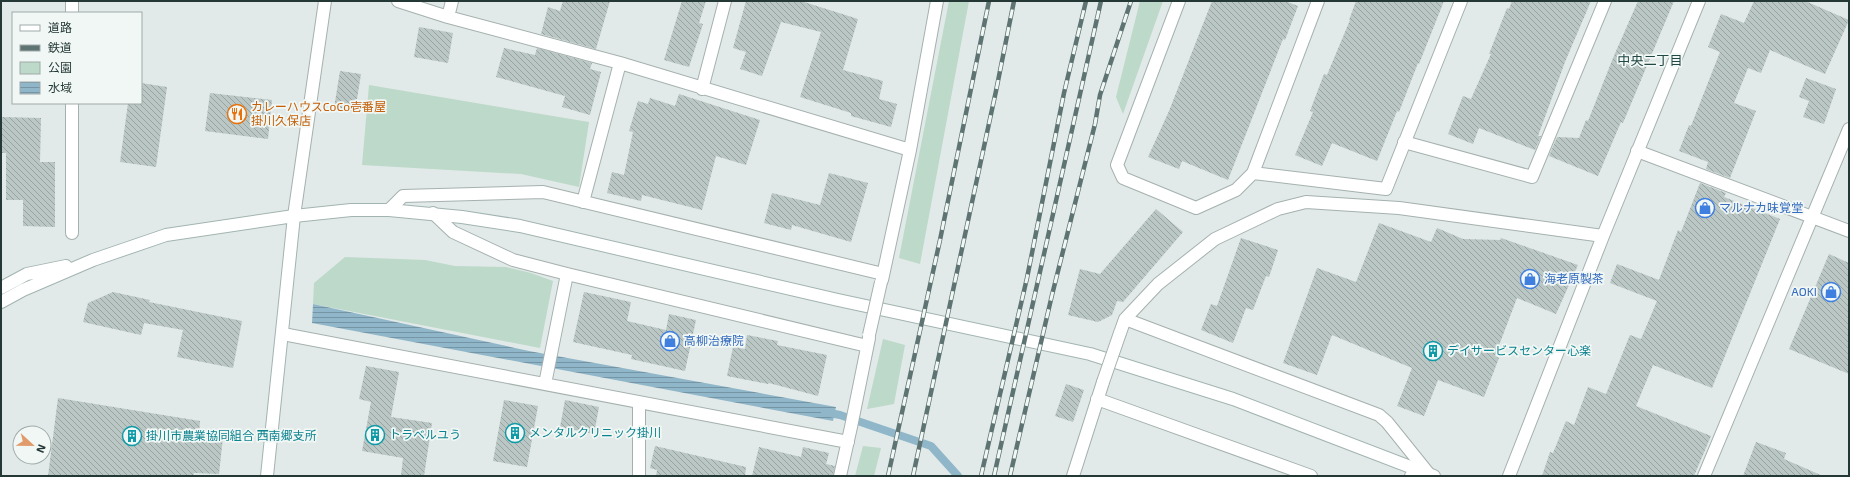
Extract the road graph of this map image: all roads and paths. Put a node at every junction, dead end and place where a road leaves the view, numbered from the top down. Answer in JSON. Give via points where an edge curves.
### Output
{"nodes":[{"id":1,"x":72,"y":1,"type":"edge"},
{"id":2,"x":325,"y":1,"type":"edge"},
{"id":3,"x":398,"y":1,"type":"edge"},
{"id":4,"x":452,"y":1,"type":"edge"},
{"id":5,"x":725,"y":1,"type":"edge"},
{"id":6,"x":937,"y":1,"type":"edge"},
{"id":7,"x":1179,"y":1,"type":"edge"},
{"id":8,"x":1318,"y":1,"type":"edge"},
{"id":9,"x":1461,"y":1,"type":"edge"},
{"id":10,"x":1605,"y":1,"type":"edge"},
{"id":11,"x":1699,"y":1,"type":"edge"},
{"id":12,"x":72,"y":12,"type":"edge"},
{"id":13,"x":448,"y":17,"type":"junction"},
{"id":14,"x":620,"y":62,"type":"junction"},
{"id":15,"x":702,"y":89,"type":"junction"},
{"id":16,"x":72,"y":104,"type":"edge"},
{"id":17,"x":1849,"y":129,"type":"edge"},
{"id":18,"x":1404,"y":142,"type":"junction"},
{"id":19,"x":910,"y":150,"type":"junction"},
{"id":20,"x":1637,"y":151,"type":"junction"},
{"id":21,"x":1253,"y":173,"type":"junction"},
{"id":22,"x":583,"y":202,"type":"junction"},
{"id":23,"x":389,"y":210,"type":"junction"},
{"id":24,"x":433,"y":213,"type":"junction"},
{"id":25,"x":294,"y":216,"type":"junction"},
{"id":26,"x":1811,"y":217,"type":"junction"},
{"id":27,"x":1849,"y":231,"type":"edge"},
{"id":28,"x":72,"y":232,"type":"dead end"},
{"id":29,"x":1603,"y":236,"type":"junction"},
{"id":30,"x":93,"y":260,"type":"junction"},
{"id":31,"x":567,"y":274,"type":"junction"},
{"id":32,"x":882,"y":278,"type":"junction"},
{"id":33,"x":1,"y":288,"type":"edge"},
{"id":34,"x":1,"y":302,"type":"edge"},
{"id":35,"x":1125,"y":319,"type":"junction"},
{"id":36,"x":283,"y":334,"type":"junction"},
{"id":37,"x":868,"y":340,"type":"junction"},
{"id":38,"x":546,"y":379,"type":"junction"},
{"id":39,"x":1097,"y":399,"type":"junction"},
{"id":40,"x":639,"y":402,"type":"junction"},
{"id":41,"x":848,"y":442,"type":"junction"},
{"id":42,"x":1431,"y":475,"type":"edge"},
{"id":43,"x":267,"y":476,"type":"edge"},
{"id":44,"x":639,"y":476,"type":"edge"},
{"id":45,"x":840,"y":476,"type":"edge"},
{"id":46,"x":1073,"y":476,"type":"edge"},
{"id":47,"x":1311,"y":476,"type":"edge"},
{"id":48,"x":1411,"y":476,"type":"edge"},
{"id":49,"x":1509,"y":476,"type":"edge"},
{"id":50,"x":1704,"y":476,"type":"edge"}],
"edges":[{"from":1,"to":12,"type":"street"},
{"from":2,"to":25,"type":"street"},
{"from":3,"to":13,"type":"street"},
{"from":4,"to":13,"type":"street"},
{"from":5,"to":15,"type":"street"},
{"from":6,"to":19,"type":"street"},
{"from":7,"to":21,"type":"street","via":[[1117,165],[1123,178],[1196,208],[1236,190]]},
{"from":8,"to":21,"type":"street"},
{"from":9,"to":18,"type":"street"},
{"from":10,"to":18,"type":"street","via":[[1532,177]]},
{"from":11,"to":20,"type":"street"},
{"from":13,"to":14,"type":"street"},
{"from":14,"to":15,"type":"street"},
{"from":14,"to":22,"type":"street"},
{"from":15,"to":19,"type":"street"},
{"from":16,"to":28,"type":"street"},
{"from":17,"to":26,"type":"street"},
{"from":18,"to":21,"type":"street","via":[[1386,189]]},
{"from":19,"to":32,"type":"street"},
{"from":20,"to":26,"type":"street"},
{"from":20,"to":29,"type":"street"},
{"from":22,"to":23,"type":"street","via":[[543,192],[403,196]]},
{"from":22,"to":32,"type":"street"},
{"from":23,"to":24,"type":"street"},
{"from":23,"to":25,"type":"street","via":[[351,210]]},
{"from":24,"to":31,"type":"street","via":[[453,232],[502,255]]},
{"from":24,"to":42,"type":"street","via":[[520,226],[838,300],[1090,354],[1233,399]]},
{"from":25,"to":30,"type":"street","via":[[166,235]]},
{"from":25,"to":36,"type":"street"},
{"from":26,"to":27,"type":"street"},
{"from":26,"to":50,"type":"street"},
{"from":29,"to":35,"type":"street","via":[[1399,208],[1306,202],[1278,209],[1215,239],[1158,284]]},
{"from":29,"to":49,"type":"street"},
{"from":30,"to":33,"type":"street","via":[[27,274]]},
{"from":30,"to":34,"type":"street"},
{"from":31,"to":37,"type":"street"},
{"from":31,"to":38,"type":"street"},
{"from":32,"to":37,"type":"street","bridge":true},
{"from":35,"to":39,"type":"street","bridge":true},
{"from":35,"to":42,"type":"street","via":[[1379,415]]},
{"from":36,"to":38,"type":"street"},
{"from":36,"to":43,"type":"street"},
{"from":37,"to":41,"type":"street"},
{"from":38,"to":40,"type":"street"},
{"from":39,"to":46,"type":"street"},
{"from":39,"to":47,"type":"street"},
{"from":40,"to":41,"type":"street"},
{"from":40,"to":44,"type":"street"},
{"from":41,"to":45,"type":"street"},
{"from":42,"to":48,"type":"street"}]}
